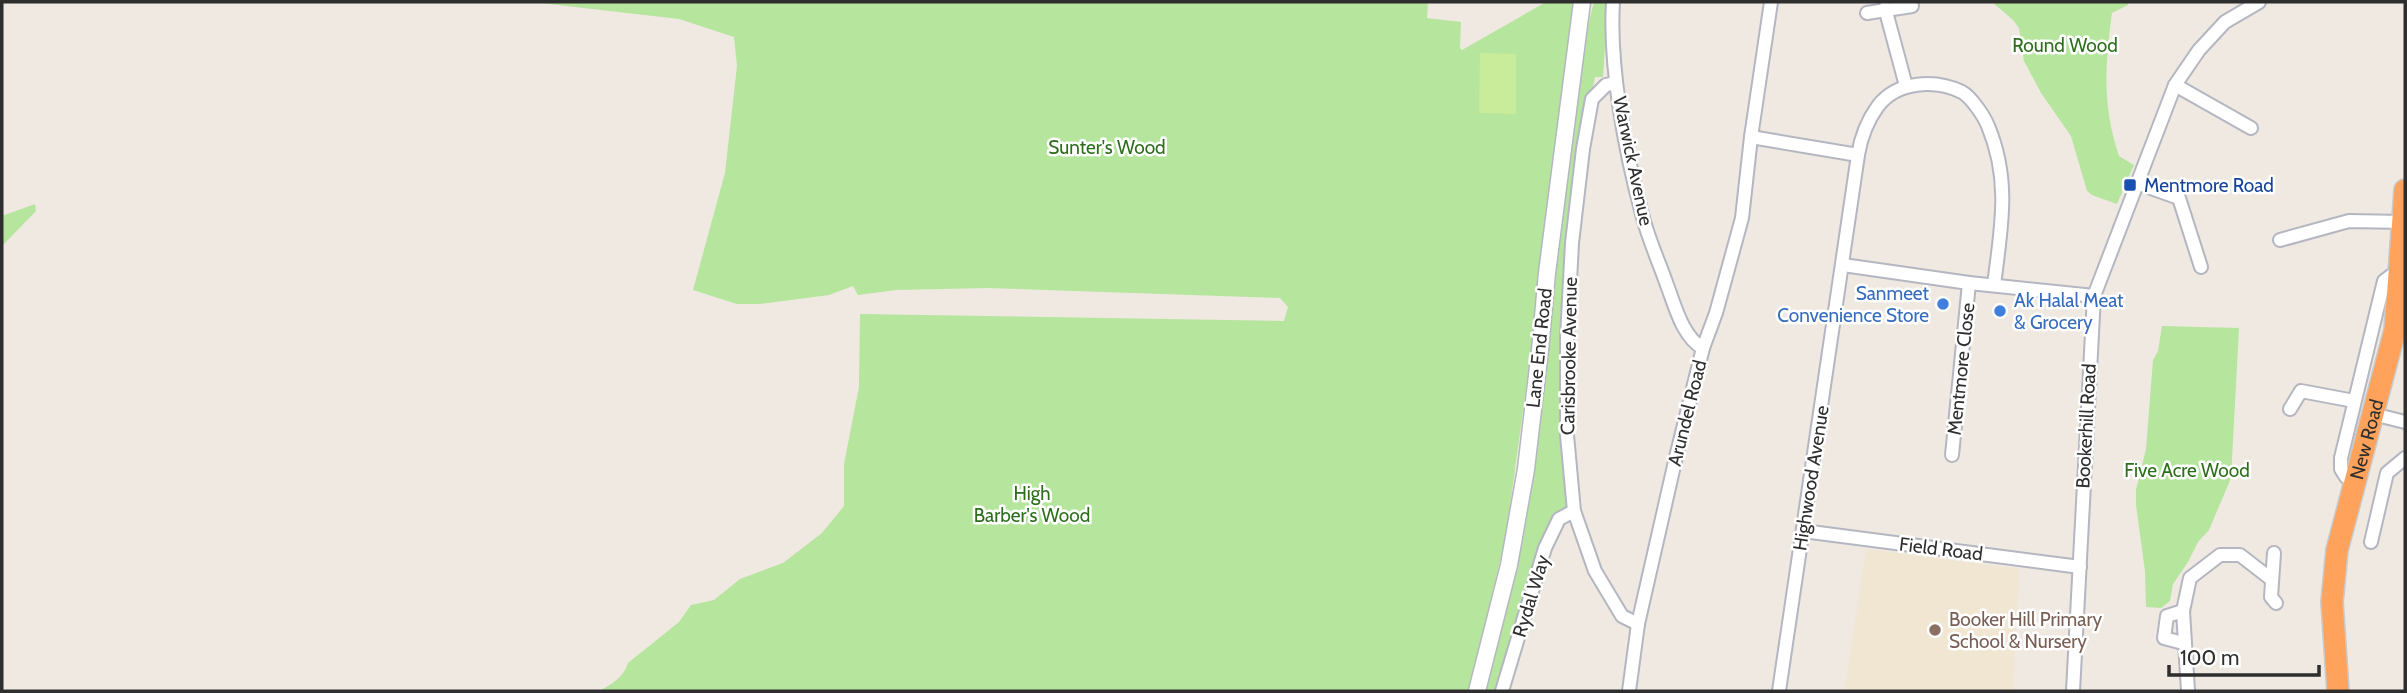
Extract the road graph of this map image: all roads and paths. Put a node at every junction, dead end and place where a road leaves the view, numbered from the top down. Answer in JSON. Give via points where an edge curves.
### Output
{"nodes":[{"id":1,"x":1583,"y":2,"type":"edge"},
{"id":2,"x":1613,"y":2,"type":"edge"},
{"id":3,"x":1771,"y":2,"type":"edge"},
{"id":4,"x":2256,"y":2,"type":"edge"},
{"id":5,"x":1912,"y":6,"type":"dead end"},
{"id":6,"x":1885,"y":8,"type":"junction"},
{"id":7,"x":1867,"y":13,"type":"dead end"},
{"id":8,"x":1616,"y":83,"type":"junction"},
{"id":9,"x":2175,"y":85,"type":"junction"},
{"id":10,"x":1906,"y":86,"type":"junction"},
{"id":11,"x":2251,"y":128,"type":"dead end"},
{"id":12,"x":1751,"y":137,"type":"junction"},
{"id":13,"x":1858,"y":155,"type":"junction"},
{"id":14,"x":2137,"y":183,"type":"junction"},
{"id":15,"x":2405,"y":190,"type":"edge"},
{"id":16,"x":2404,"y":222,"type":"edge"},
{"id":17,"x":2281,"y":241,"type":"dead end"},
{"id":18,"x":1843,"y":265,"type":"junction"},
{"id":19,"x":2201,"y":267,"type":"dead end"},
{"id":20,"x":2400,"y":274,"type":"junction"},
{"id":21,"x":1969,"y":283,"type":"junction"},
{"id":22,"x":1994,"y":285,"type":"junction"},
{"id":23,"x":2094,"y":296,"type":"junction"},
{"id":24,"x":1703,"y":348,"type":"junction"},
{"id":25,"x":2354,"y":401,"type":"junction"},
{"id":26,"x":2290,"y":409,"type":"dead end"},
{"id":27,"x":2373,"y":414,"type":"junction"},
{"id":28,"x":2405,"y":422,"type":"edge"},
{"id":29,"x":1952,"y":455,"type":"dead end"},
{"id":30,"x":2405,"y":458,"type":"edge"},
{"id":31,"x":2355,"y":480,"type":"junction"},
{"id":32,"x":1574,"y":511,"type":"junction"},
{"id":33,"x":1803,"y":531,"type":"junction"},
{"id":34,"x":2371,"y":542,"type":"dead end"},
{"id":35,"x":2274,"y":553,"type":"dead end"},
{"id":36,"x":2080,"y":567,"type":"junction"},
{"id":37,"x":2271,"y":579,"type":"junction"},
{"id":38,"x":2276,"y":603,"type":"dead end"},
{"id":39,"x":2183,"y":611,"type":"junction"},
{"id":40,"x":1639,"y":624,"type":"junction"},
{"id":41,"x":2183,"y":643,"type":"junction"},
{"id":42,"x":1478,"y":691,"type":"edge"},
{"id":43,"x":1503,"y":691,"type":"edge"},
{"id":44,"x":1629,"y":691,"type":"edge"},
{"id":45,"x":1779,"y":691,"type":"edge"},
{"id":46,"x":2073,"y":691,"type":"edge"},
{"id":47,"x":2188,"y":691,"type":"edge"},
{"id":48,"x":2338,"y":691,"type":"edge"}],
"edges":[{"from":1,"to":42,"type":"street","name":"Lane End Road","via":[[1526,469],[1509,565]]},
{"from":2,"to":8,"type":"street","name":"Warwick Avenue"},
{"from":3,"to":12,"type":"street","name":"Arundel Road"},
{"from":4,"to":9,"type":"street","name":"Bookerhill Road","via":[[2225,22]]},
{"from":5,"to":6,"type":"street"},
{"from":6,"to":7,"type":"street"},
{"from":6,"to":10,"type":"street"},
{"from":8,"to":24,"type":"street","name":"Warwick Avenue","via":[[1642,216],[1692,342]]},
{"from":8,"to":32,"type":"street","name":"Carisbrooke Avenue","via":[[1606,85],[1592,99],[1572,243],[1567,435]]},
{"from":9,"to":11,"type":"street"},
{"from":9,"to":14,"type":"street","name":"Bookerhill Road"},
{"from":10,"to":13,"type":"street","name":"Highwood Avenue","via":[[1879,104],[1863,132]]},
{"from":10,"to":22,"type":"street","via":[[1938,84],[1964,93],[1987,123],[2000,164],[2004,198]]},
{"from":12,"to":13,"type":"street"},
{"from":12,"to":24,"type":"street","name":"Arundel Road","via":[[1742,218]]},
{"from":13,"to":18,"type":"street","name":"Highwood Avenue"},
{"from":14,"to":19,"type":"street","via":[[2179,198]]},
{"from":14,"to":23,"type":"street","name":"Bookerhill Road"},
{"from":15,"to":16,"type":"highway","name":"New Road"},
{"from":16,"to":17,"type":"street","via":[[2349,221]]},
{"from":16,"to":20,"type":"highway","name":"New Road"},
{"from":18,"to":21,"type":"street"},
{"from":18,"to":33,"type":"street","name":"Highwood Avenue"},
{"from":20,"to":25,"type":"street","via":[[2384,282]]},
{"from":20,"to":27,"type":"highway","name":"New Road","via":[[2395,330]]},
{"from":21,"to":22,"type":"street"},
{"from":21,"to":29,"type":"street","name":"Mentmore Close"},
{"from":22,"to":23,"type":"street"},
{"from":23,"to":36,"type":"street","name":"Bookerhill Road"},
{"from":24,"to":40,"type":"street","name":"Arundel Road"},
{"from":25,"to":26,"type":"street","via":[[2301,391]]},
{"from":25,"to":31,"type":"street","via":[[2341,469]]},
{"from":27,"to":28,"type":"street"},
{"from":27,"to":31,"type":"highway","name":"New Road"},
{"from":30,"to":34,"type":"street","via":[[2387,473]]},
{"from":31,"to":48,"type":"highway","name":"New Road","via":[[2337,550],[2332,603]]},
{"from":32,"to":40,"type":"street","name":"Carisbrooke Avenue","via":[[1595,570],[1622,616]]},
{"from":32,"to":43,"type":"street","name":"Rydal Way","via":[[1559,519],[1545,548]]},
{"from":33,"to":36,"type":"street","name":"Field Road"},
{"from":33,"to":45,"type":"street","name":"Highwood Avenue"},
{"from":35,"to":37,"type":"street"},
{"from":36,"to":46,"type":"street","name":"Bookerhill Road"},
{"from":37,"to":38,"type":"street","via":[[2271,597]]},
{"from":37,"to":39,"type":"street","via":[[2240,555],[2220,555],[2190,578]]},
{"from":39,"to":41,"type":"street"},
{"from":39,"to":41,"type":"street","via":[[2167,616],[2164,638]]},
{"from":40,"to":44,"type":"street","name":"Arundel Road"},
{"from":41,"to":47,"type":"street"}]}
